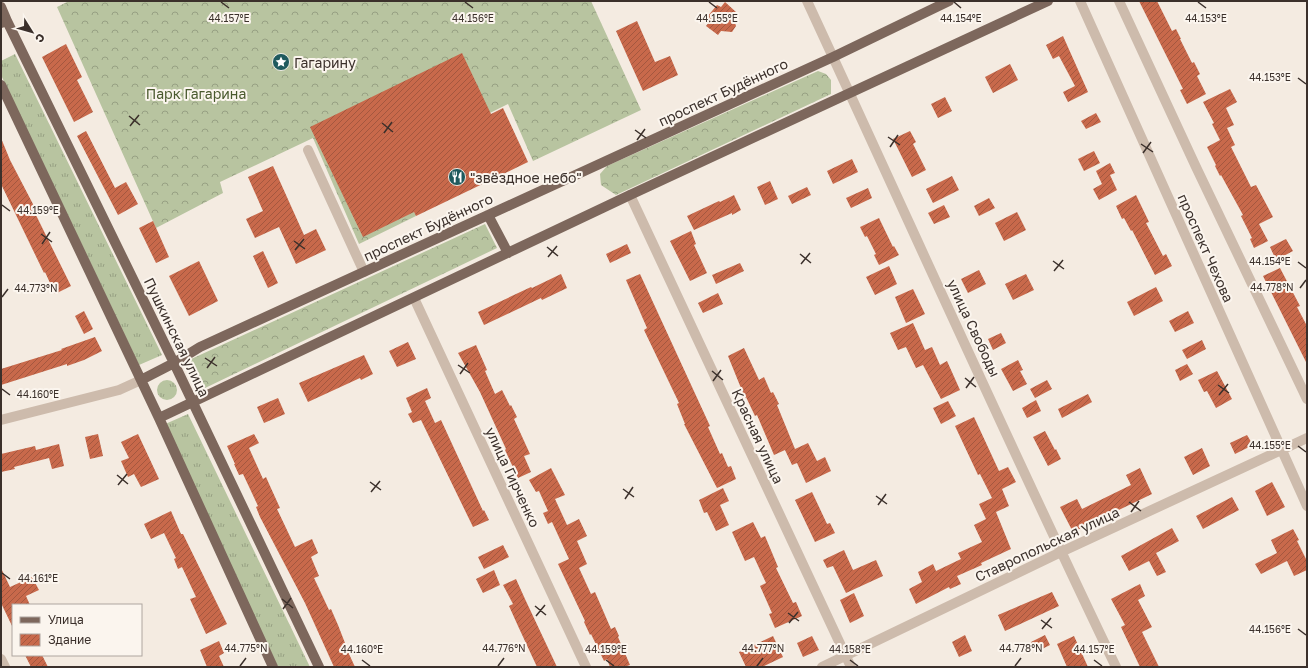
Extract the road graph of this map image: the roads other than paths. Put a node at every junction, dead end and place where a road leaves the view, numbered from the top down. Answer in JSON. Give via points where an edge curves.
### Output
{"nodes":[{"id":1,"x":807,"y":1,"type":"edge"},
{"id":2,"x":949,"y":1,"type":"edge"},
{"id":3,"x":1048,"y":1,"type":"edge"},
{"id":4,"x":1080,"y":1,"type":"edge"},
{"id":5,"x":1119,"y":1,"type":"edge"},
{"id":6,"x":1,"y":7,"type":"edge"},
{"id":7,"x":4,"y":22,"type":"edge"},
{"id":8,"x":833,"y":57,"type":"junction"},
{"id":9,"x":1,"y":85,"type":"edge"},
{"id":10,"x":851,"y":93,"type":"junction"},
{"id":11,"x":308,"y":150,"type":"dead end"},
{"id":12,"x":630,"y":195,"type":"junction"},
{"id":13,"x":488,"y":215,"type":"junction"},
{"id":14,"x":508,"y":253,"type":"junction"},
{"id":15,"x":364,"y":272,"type":"junction"},
{"id":16,"x":414,"y":298,"type":"junction"},
{"id":17,"x":174,"y":363,"type":"junction"},
{"id":18,"x":141,"y":380,"type":"junction"},
{"id":19,"x":1307,"y":399,"type":"edge"},
{"id":20,"x":193,"y":402,"type":"junction"},
{"id":21,"x":159,"y":418,"type":"junction"},
{"id":22,"x":1,"y":420,"type":"edge"},
{"id":23,"x":1307,"y":438,"type":"edge"},
{"id":24,"x":1281,"y":450,"type":"junction"},
{"id":25,"x":1307,"y":506,"type":"edge"},
{"id":26,"x":1061,"y":552,"type":"junction"},
{"id":27,"x":846,"y":655,"type":"junction"},
{"id":28,"x":1,"y":659,"type":"edge"},
{"id":29,"x":5,"y":667,"type":"edge"},
{"id":30,"x":273,"y":667,"type":"edge"},
{"id":31,"x":319,"y":667,"type":"edge"},
{"id":32,"x":586,"y":667,"type":"edge"},
{"id":33,"x":822,"y":667,"type":"edge"},
{"id":34,"x":851,"y":667,"type":"edge"},
{"id":35,"x":1116,"y":667,"type":"edge"}],
"edges":[{"from":1,"to":8,"type":"street","name":"улица Свободы"},
{"from":2,"to":8,"type":"main road","name":"проспект Будённого"},
{"from":3,"to":10,"type":"main road"},
{"from":4,"to":24,"type":"street","name":"проспект Чехова"},
{"from":5,"to":19,"type":"street","name":"проспект Чехова"},
{"from":6,"to":7,"type":"main road","name":"Пушкинская улица"},
{"from":7,"to":17,"type":"main road","name":"Пушкинская улица"},
{"from":8,"to":10,"type":"street","name":"улица Свободы"},
{"from":8,"to":13,"type":"main road","name":"проспект Будённого"},
{"from":9,"to":18,"type":"main road"},
{"from":10,"to":12,"type":"main road"},
{"from":10,"to":26,"type":"street","name":"улица Свободы"},
{"from":11,"to":15,"type":"street"},
{"from":12,"to":14,"type":"main road"},
{"from":12,"to":27,"type":"street","name":"Красная улица"},
{"from":13,"to":14,"type":"main road"},
{"from":13,"to":15,"type":"main road","name":"проспект Будённого"},
{"from":14,"to":16,"type":"main road"},
{"from":15,"to":17,"type":"main road","name":"проспект Будённого","via":[[200,347]]},
{"from":16,"to":20,"type":"main road"},
{"from":16,"to":32,"type":"street","name":"улица Гирченко"},
{"from":17,"to":18,"type":"main road","name":"проспект Будённого"},
{"from":17,"to":20,"type":"main road","name":"Пушкинская улица"},
{"from":18,"to":21,"type":"main road"},
{"from":18,"to":22,"type":"street","name":"проспект Будённого","via":[[119,390]]},
{"from":20,"to":21,"type":"main road"},
{"from":20,"to":31,"type":"main road","name":"Пушкинская улица"},
{"from":21,"to":30,"type":"main road"},
{"from":23,"to":24,"type":"street","name":"Ставропольская улица"},
{"from":24,"to":25,"type":"street","name":"проспект Чехова"},
{"from":24,"to":26,"type":"street","name":"Ставропольская улица"},
{"from":26,"to":27,"type":"street","name":"Ставропольская улица"},
{"from":26,"to":35,"type":"street","name":"улица Свободы"},
{"from":27,"to":33,"type":"street","name":"Ставропольская улица"},
{"from":27,"to":34,"type":"street","name":"Красная улица"},
{"from":28,"to":29,"type":"street"}]}
